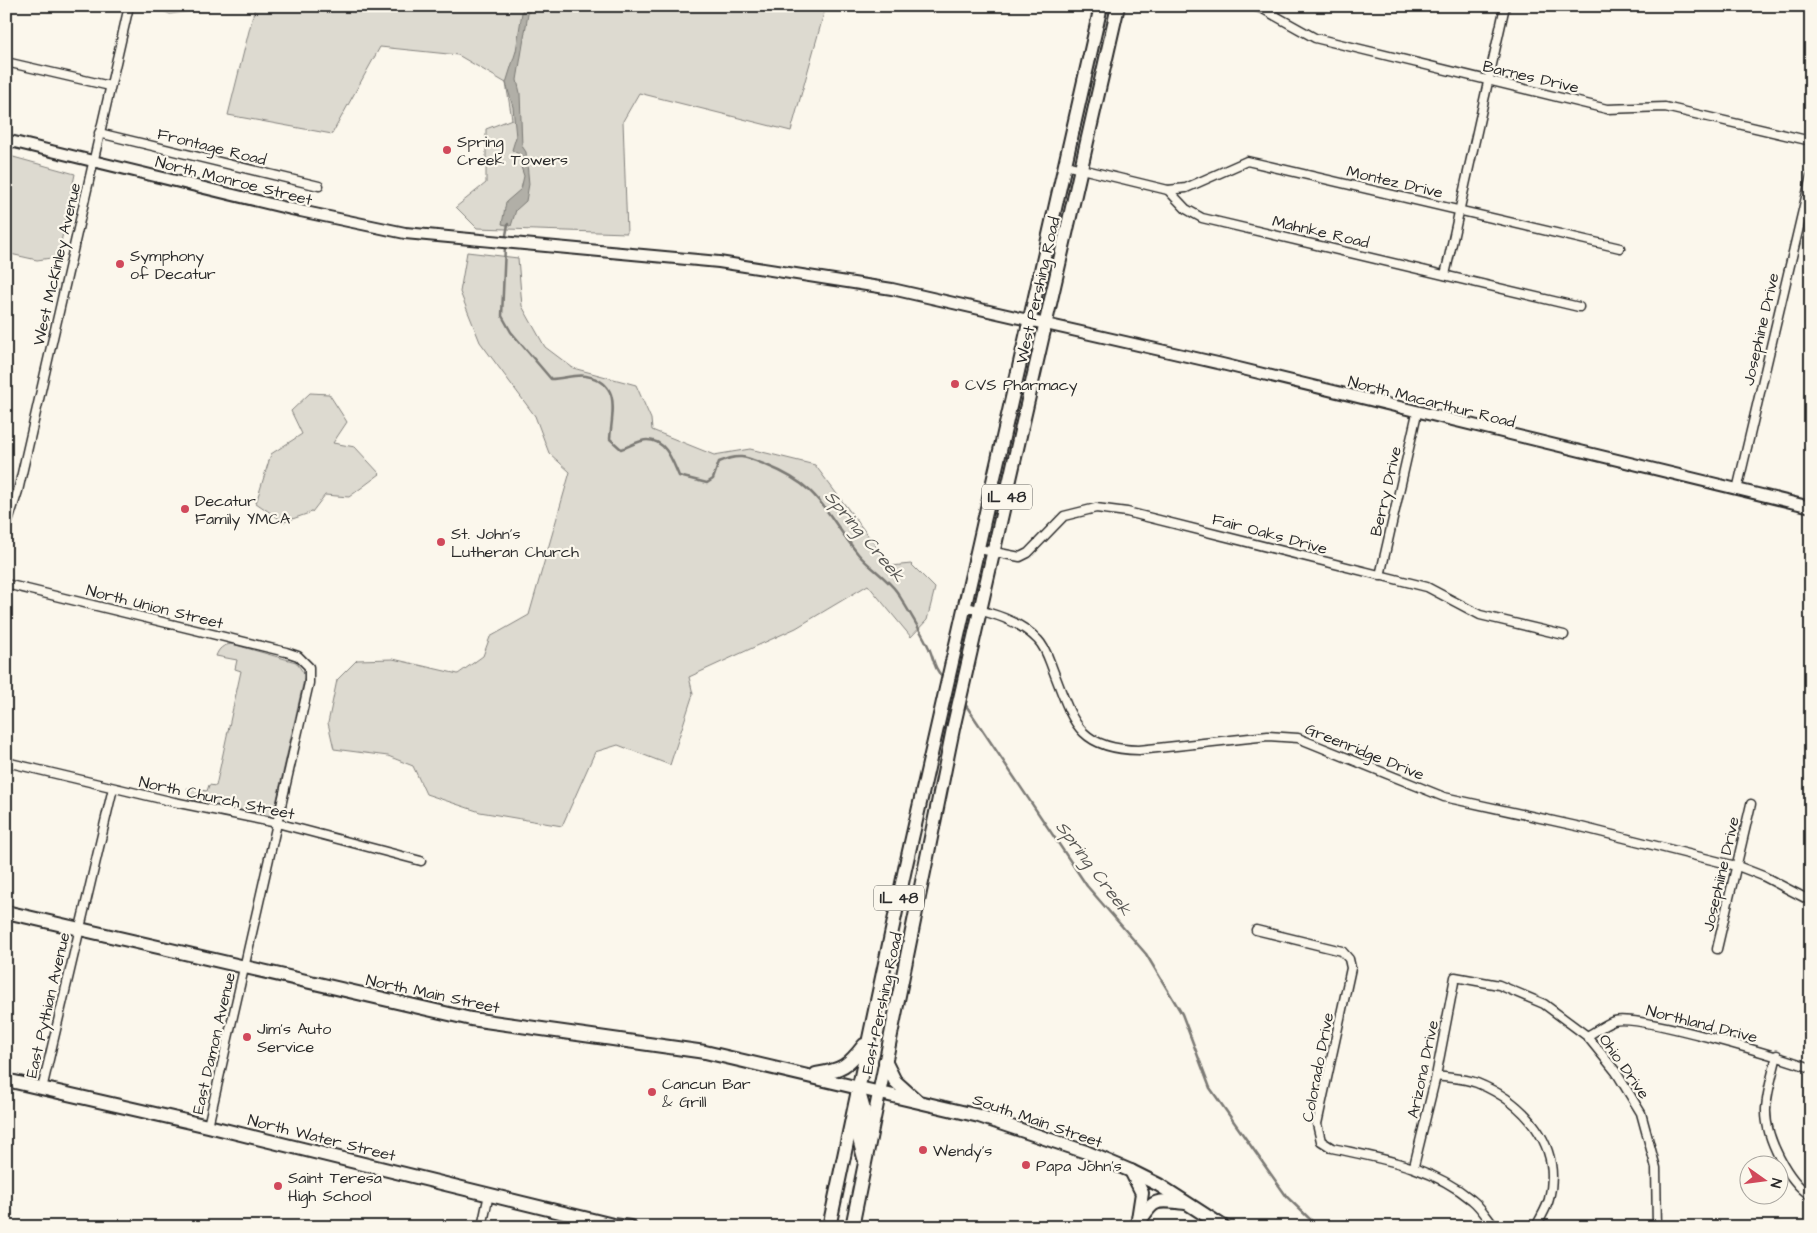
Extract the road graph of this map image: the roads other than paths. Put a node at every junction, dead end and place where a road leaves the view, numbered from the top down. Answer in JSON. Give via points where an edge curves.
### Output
{"nodes":[{"id":1,"x":129,"y":6,"type":"edge"},
{"id":2,"x":1118,"y":6,"type":"edge"},
{"id":3,"x":1252,"y":6,"type":"edge"},
{"id":4,"x":1505,"y":6,"type":"edge"},
{"id":5,"x":1101,"y":8,"type":"edge"},
{"id":6,"x":6,"y":62,"type":"edge"},
{"id":7,"x":1490,"y":81,"type":"junction"},
{"id":8,"x":110,"y":86,"type":"junction"},
{"id":9,"x":1097,"y":97,"type":"junction"},
{"id":10,"x":99,"y":133,"type":"junction"},
{"id":11,"x":6,"y":140,"type":"edge"},
{"id":12,"x":1811,"y":141,"type":"edge"},
{"id":13,"x":95,"y":160,"type":"junction"},
{"id":14,"x":1065,"y":165,"type":"junction"},
{"id":15,"x":1081,"y":169,"type":"junction"},
{"id":16,"x":1811,"y":176,"type":"edge"},
{"id":17,"x":319,"y":186,"type":"dead end"},
{"id":18,"x":1168,"y":190,"type":"junction"},
{"id":19,"x":1460,"y":210,"type":"junction"},
{"id":20,"x":524,"y":244,"type":"joint"},
{"id":21,"x":1620,"y":248,"type":"dead end"},
{"id":22,"x":1445,"y":275,"type":"junction"},
{"id":23,"x":1579,"y":307,"type":"dead end"},
{"id":24,"x":1030,"y":321,"type":"junction"},
{"id":25,"x":1047,"y":324,"type":"junction"},
{"id":26,"x":1417,"y":413,"type":"junction"},
{"id":27,"x":1738,"y":490,"type":"junction"},
{"id":28,"x":1811,"y":507,"type":"edge"},
{"id":29,"x":6,"y":528,"type":"edge"},
{"id":30,"x":979,"y":549,"type":"junction"},
{"id":31,"x":994,"y":553,"type":"junction"},
{"id":32,"x":1380,"y":576,"type":"junction"},
{"id":33,"x":6,"y":584,"type":"edge"},
{"id":34,"x":966,"y":607,"type":"junction"},
{"id":35,"x":982,"y":610,"type":"junction"},
{"id":36,"x":1564,"y":635,"type":"dead end"},
{"id":37,"x":298,"y":656,"type":"joint"},
{"id":38,"x":968,"y":669,"type":"joint"},
{"id":39,"x":6,"y":762,"type":"edge"},
{"id":40,"x":112,"y":788,"type":"junction"},
{"id":41,"x":1751,"y":804,"type":"dead end"},
{"id":42,"x":277,"y":823,"type":"junction"},
{"id":43,"x":422,"y":861,"type":"dead end"},
{"id":44,"x":1735,"y":866,"type":"junction"},
{"id":45,"x":1811,"y":901,"type":"edge"},
{"id":46,"x":6,"y":912,"type":"edge"},
{"id":47,"x":79,"y":928,"type":"junction"},
{"id":48,"x":1256,"y":930,"type":"dead end"},
{"id":49,"x":1717,"y":949,"type":"dead end"},
{"id":50,"x":244,"y":966,"type":"junction"},
{"id":51,"x":1455,"y":977,"type":"joint"},
{"id":52,"x":1587,"y":1036,"type":"junction"},
{"id":53,"x":867,"y":1041,"type":"junction"},
{"id":54,"x":1777,"y":1055,"type":"junction"},
{"id":55,"x":885,"y":1061,"type":"junction"},
{"id":56,"x":1811,"y":1068,"type":"edge"},
{"id":57,"x":809,"y":1075,"type":"junction"},
{"id":58,"x":1436,"y":1076,"type":"junction"},
{"id":59,"x":6,"y":1080,"type":"edge"},
{"id":60,"x":857,"y":1087,"type":"junction"},
{"id":61,"x":42,"y":1089,"type":"junction"},
{"id":62,"x":878,"y":1092,"type":"junction"},
{"id":63,"x":918,"y":1101,"type":"junction"},
{"id":64,"x":208,"y":1126,"type":"junction"},
{"id":65,"x":865,"y":1161,"type":"junction"},
{"id":66,"x":1414,"y":1166,"type":"junction"},
{"id":67,"x":1131,"y":1171,"type":"junction"},
{"id":68,"x":489,"y":1194,"type":"junction"},
{"id":69,"x":1811,"y":1196,"type":"edge"},
{"id":70,"x":1191,"y":1204,"type":"junction"},
{"id":71,"x":614,"y":1226,"type":"edge"},
{"id":72,"x":1137,"y":1226,"type":"edge"},
{"id":73,"x":482,"y":1227,"type":"edge"},
{"id":74,"x":630,"y":1227,"type":"edge"},
{"id":75,"x":829,"y":1227,"type":"edge"},
{"id":76,"x":852,"y":1227,"type":"edge"},
{"id":77,"x":1224,"y":1227,"type":"edge"},
{"id":78,"x":1495,"y":1227,"type":"edge"},
{"id":79,"x":1536,"y":1227,"type":"edge"},
{"id":80,"x":1657,"y":1227,"type":"edge"}],
"edges":[{"from":1,"to":8,"type":"street","name":"West McKinley Avenue"},
{"from":2,"to":9,"type":"main road","name":"West Pershing Road","number":"IL 48"},
{"from":3,"to":7,"type":"street","name":"Barnes Drive","via":[[1315,38]]},
{"from":4,"to":7,"type":"street"},
{"from":5,"to":9,"type":"main road","via":[[1106,12],[1106,22],[1097,70]]},
{"from":5,"to":14,"type":"main road","name":"West Pershing Road","number":"IL 48"},
{"from":6,"to":8,"type":"street"},
{"from":7,"to":12,"type":"street","name":"Barnes Drive","via":[[1607,109],[1648,107],[1679,110]]},
{"from":7,"to":19,"type":"street"},
{"from":8,"to":10,"type":"street","name":"West McKinley Avenue"},
{"from":9,"to":15,"type":"main road","name":"West Pershing Road","number":"IL 48"},
{"from":10,"to":13,"type":"street","name":"West McKinley Avenue"},
{"from":10,"to":17,"type":"street","name":"Frontage Road"},
{"from":11,"to":13,"type":"street","name":"North Monroe Street"},
{"from":13,"to":20,"type":"street","name":"North Monroe Street","via":[[372,228]]},
{"from":13,"to":29,"type":"street","name":"West McKinley Avenue","via":[[18,492]]},
{"from":14,"to":15,"type":"street"},
{"from":14,"to":24,"type":"main road","name":"West Pershing Road","number":"IL 48"},
{"from":15,"to":18,"type":"street"},
{"from":15,"to":25,"type":"main road","name":"West Pershing Road","number":"IL 48"},
{"from":16,"to":27,"type":"street","name":"Josephine Drive"},
{"from":18,"to":19,"type":"street","name":"Montez Drive","via":[[1186,188],[1247,161]]},
{"from":18,"to":22,"type":"street","name":"Mahnke Road","via":[[1186,209],[1202,218]]},
{"from":19,"to":21,"type":"street","name":"Montez Drive"},
{"from":19,"to":22,"type":"street"},
{"from":20,"to":24,"type":"street","name":"North Macarthur Road","via":[[781,270],[892,289]]},
{"from":22,"to":23,"type":"street","name":"Mahnke Road"},
{"from":24,"to":25,"type":"street","name":"North Macarthur Road"},
{"from":24,"to":30,"type":"main road","name":"West Pershing Road","number":"IL 48"},
{"from":25,"to":26,"type":"street","name":"North Macarthur Road"},
{"from":25,"to":31,"type":"main road","name":"West Pershing Road","number":"IL 48"},
{"from":26,"to":27,"type":"street","name":"North Macarthur Road"},
{"from":26,"to":32,"type":"street","name":"Berry Drive"},
{"from":27,"to":28,"type":"street","name":"North Macarthur Road"},
{"from":30,"to":31,"type":"street","name":"Fair Oaks Drive"},
{"from":30,"to":34,"type":"main road","name":"West Pershing Road","number":"IL 48"},
{"from":31,"to":32,"type":"street","name":"Fair Oaks Drive","via":[[1020,557],[1028,553],[1064,516],[1096,508],[1213,532]]},
{"from":31,"to":35,"type":"main road","name":"West Pershing Road","number":"IL 48"},
{"from":32,"to":36,"type":"street","name":"Fair Oaks Drive","via":[[1427,587],[1480,615]]},
{"from":33,"to":37,"type":"street","name":"North Union Street"},
{"from":34,"to":35,"type":"street","name":"Greenridge Drive"},
{"from":34,"to":53,"type":"main road","name":"West Pershing Road","number":"IL 48"},
{"from":35,"to":38,"type":"main road","name":"West Pershing Road","number":"IL 48"},
{"from":35,"to":44,"type":"street","name":"Greenridge Drive","via":[[1012,620],[1038,640],[1069,711],[1086,737],[1101,745],[1139,750],[1268,736],[1292,737],[1444,797],[1590,829]]},
{"from":37,"to":42,"type":"street","name":"East Damon Avenue","via":[[309,667],[309,683]]},
{"from":38,"to":55,"type":"main road","name":"East Pershing Road","number":"IL 48"},
{"from":39,"to":40,"type":"street","name":"North Church Street"},
{"from":40,"to":42,"type":"street","name":"North Church Street"},
{"from":40,"to":47,"type":"street","name":"East Pythian Avenue"},
{"from":41,"to":44,"type":"street","name":"Josephiine Drive"},
{"from":42,"to":43,"type":"street","name":"North Church Street"},
{"from":42,"to":50,"type":"street","name":"East Damon Avenue"},
{"from":44,"to":45,"type":"street","name":"Greenridge Drive","via":[[1763,876]]},
{"from":44,"to":49,"type":"street","name":"Josephiine Drive"},
{"from":46,"to":47,"type":"main road","name":"North Main Street"},
{"from":47,"to":50,"type":"main road","name":"North Main Street"},
{"from":47,"to":61,"type":"street","name":"East Pythian Avenue"},
{"from":48,"to":66,"type":"street","name":"Colorado Drive","via":[[1342,951],[1349,960],[1351,968],[1317,1124],[1321,1141],[1332,1148]]},
{"from":50,"to":57,"type":"main road","name":"North Main Street","via":[[470,1019],[705,1052]]},
{"from":50,"to":64,"type":"street","name":"East Damon Avenue"},
{"from":51,"to":52,"type":"street","name":"Ohio Drive","via":[[1499,985],[1544,1004]]},
{"from":51,"to":58,"type":"street","name":"Arizona Drive"},
{"from":52,"to":54,"type":"street","name":"Northland Drive","via":[[1614,1021],[1639,1021]]},
{"from":52,"to":80,"type":"street","name":"Ohio Drive","via":[[1616,1072],[1640,1113],[1656,1168]]},
{"from":53,"to":57,"type":"main road","via":[[846,1066]]},
{"from":53,"to":60,"type":"main road","number":"IL 48"},
{"from":54,"to":56,"type":"street","name":"Northland Drive"},
{"from":54,"to":69,"type":"street","via":[[1766,1111],[1785,1169],[1800,1189]]},
{"from":55,"to":62,"type":"main road","name":"East Pershing Road","number":"IL 48"},
{"from":55,"to":63,"type":"main road","via":[[895,1081]]},
{"from":57,"to":60,"type":"main road","name":"North Main Street"},
{"from":58,"to":66,"type":"street","name":"Arizona Drive"},
{"from":58,"to":79,"type":"street","via":[[1476,1082],[1514,1103],[1538,1129],[1552,1163],[1549,1199]]},
{"from":59,"to":61,"type":"main road","name":"North Water Street"},
{"from":60,"to":62,"type":"main road","name":"South Main Street"},
{"from":60,"to":65,"type":"main road","via":[[864,1110],[859,1139]]},
{"from":60,"to":75,"type":"main road","number":"IL 48"},
{"from":61,"to":64,"type":"main road","name":"North Water Street"},
{"from":62,"to":63,"type":"main road","name":"South Main Street"},
{"from":62,"to":65,"type":"main road","name":"East Pershing Road","number":"IL 48"},
{"from":63,"to":67,"type":"main road","name":"South Main Street","via":[[997,1121]]},
{"from":64,"to":68,"type":"main road","name":"North Water Street"},
{"from":65,"to":76,"type":"main road","name":"East Pershing Road","number":"IL 48"},
{"from":66,"to":78,"type":"street","name":"Colorado Drive","via":[[1451,1184],[1474,1201]]},
{"from":67,"to":70,"type":"main road","name":"South Main Street"},
{"from":67,"to":72,"type":"main road","via":[[1142,1193]]},
{"from":68,"to":71,"type":"main road","name":"North Water Street"},
{"from":68,"to":73,"type":"street"},
{"from":70,"to":72,"type":"main road","via":[[1162,1200],[1154,1203]]},
{"from":70,"to":77,"type":"main road","name":"South Main Street"},
{"from":71,"to":74,"type":"main road","name":"North Water Street"}]}
